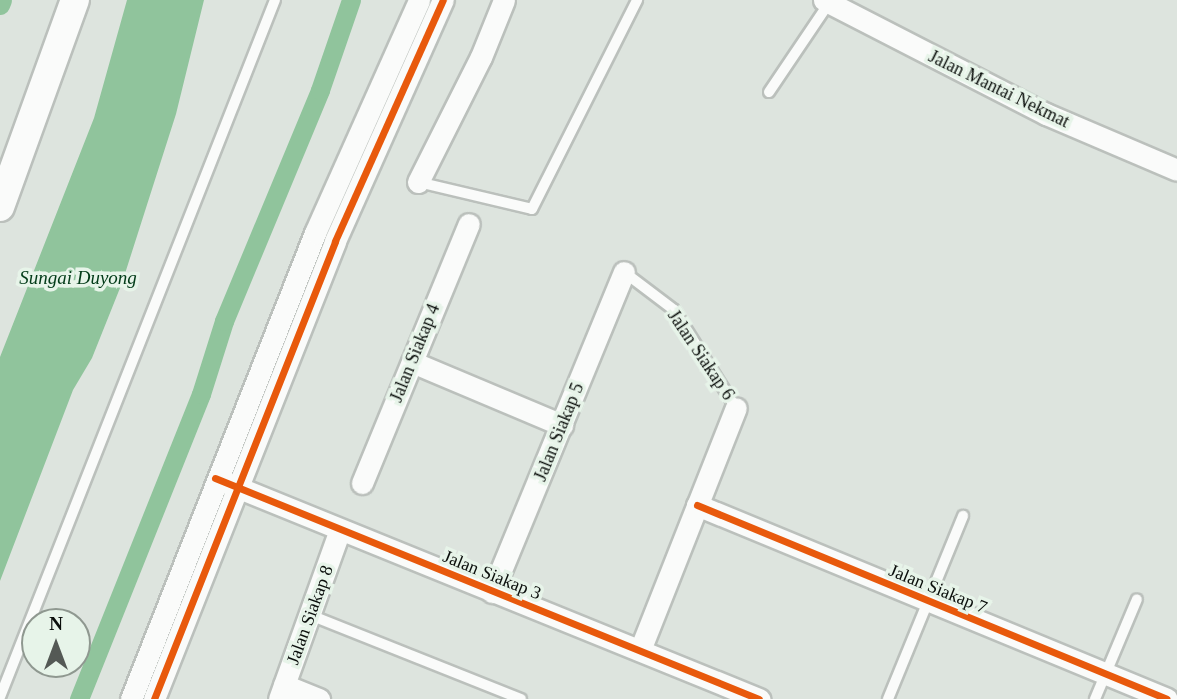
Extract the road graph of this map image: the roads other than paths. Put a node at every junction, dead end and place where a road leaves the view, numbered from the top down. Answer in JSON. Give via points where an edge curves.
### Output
{"nodes":[{"id":1,"x":75,"y":0,"type":"edge"},
{"id":2,"x":275,"y":0,"type":"edge"},
{"id":3,"x":419,"y":0,"type":"edge"},
{"id":4,"x":443,"y":0,"type":"edge"},
{"id":5,"x":504,"y":0,"type":"edge"},
{"id":6,"x":637,"y":0,"type":"edge"},
{"id":7,"x":827,"y":1,"type":"edge"},
{"id":8,"x":769,"y":92,"type":"dead end"},
{"id":9,"x":1177,"y":170,"type":"edge"},
{"id":10,"x":418,"y":182,"type":"joint"},
{"id":11,"x":0,"y":207,"type":"edge"},
{"id":12,"x":469,"y":224,"type":"dead end"},
{"id":13,"x":624,"y":272,"type":"joint"},
{"id":14,"x":412,"y":362,"type":"junction"},
{"id":15,"x":736,"y":408,"type":"joint"},
{"id":16,"x":562,"y":425,"type":"junction"},
{"id":17,"x":215,"y":478,"type":"junction"},
{"id":18,"x":362,"y":483,"type":"dead end"},
{"id":19,"x":235,"y":487,"type":"junction"},
{"id":20,"x":697,"y":505,"type":"junction"},
{"id":21,"x":963,"y":516,"type":"dead end"},
{"id":22,"x":340,"y":530,"type":"junction"},
{"id":23,"x":492,"y":592,"type":"junction"},
{"id":24,"x":1137,"y":599,"type":"dead end"},
{"id":25,"x":928,"y":602,"type":"junction"},
{"id":26,"x":310,"y":615,"type":"junction"},
{"id":27,"x":640,"y":650,"type":"junction"},
{"id":28,"x":1106,"y":674,"type":"junction"},
{"id":29,"x":282,"y":692,"type":"edge"},
{"id":30,"x":0,"y":697,"type":"edge"},
{"id":31,"x":131,"y":699,"type":"edge"},
{"id":32,"x":154,"y":699,"type":"edge"},
{"id":33,"x":319,"y":699,"type":"edge"},
{"id":34,"x":521,"y":699,"type":"edge"},
{"id":35,"x":759,"y":699,"type":"edge"},
{"id":36,"x":888,"y":699,"type":"edge"},
{"id":37,"x":1095,"y":699,"type":"edge"},
{"id":38,"x":1167,"y":699,"type":"edge"}],
"edges":[{"from":1,"to":11,"type":"street"},
{"from":2,"to":30,"type":"lane"},
{"from":3,"to":17,"type":"street","via":[[349,151]]},
{"from":4,"to":19,"type":"street","via":[[368,162]]},
{"from":5,"to":10,"type":"street","via":[[481,57]]},
{"from":6,"to":10,"type":"lane","via":[[532,209]]},
{"from":7,"to":8,"type":"lane"},
{"from":7,"to":9,"type":"street","name":"Jalan Mantai Nekmat","via":[[1046,114]]},
{"from":12,"to":14,"type":"street","name":"Jalan Siakap 4"},
{"from":13,"to":15,"type":"lane","name":"Jalan Siakap 6","via":[[674,310]]},
{"from":13,"to":16,"type":"street","name":"Jalan Siakap 5"},
{"from":14,"to":16,"type":"street"},
{"from":14,"to":18,"type":"street","name":"Jalan Siakap 4"},
{"from":15,"to":20,"type":"street","name":"Jalan Siakap 6"},
{"from":16,"to":23,"type":"street","name":"Jalan Siakap 5"},
{"from":17,"to":19,"type":"street","name":"Jalan Siakap 3"},
{"from":17,"to":31,"type":"street"},
{"from":19,"to":22,"type":"street","name":"Jalan Siakap 3"},
{"from":19,"to":32,"type":"street"},
{"from":20,"to":25,"type":"street","name":"Jalan Siakap 7"},
{"from":20,"to":27,"type":"street","name":"Jalan Siakap 6"},
{"from":21,"to":25,"type":"lane"},
{"from":22,"to":23,"type":"street","name":"Jalan Siakap 3"},
{"from":22,"to":26,"type":"street","name":"Jalan Siakap 8"},
{"from":23,"to":27,"type":"street","name":"Jalan Siakap 3"},
{"from":24,"to":28,"type":"lane"},
{"from":25,"to":28,"type":"street","name":"Jalan Siakap 7"},
{"from":25,"to":36,"type":"lane"},
{"from":26,"to":29,"type":"street","name":"Jalan Siakap 8"},
{"from":26,"to":34,"type":"lane"},
{"from":27,"to":35,"type":"street","name":"Jalan Siakap 3"},
{"from":28,"to":37,"type":"lane"},
{"from":28,"to":38,"type":"street","name":"Jalan Siakap 7"},
{"from":29,"to":33,"type":"street"}]}
